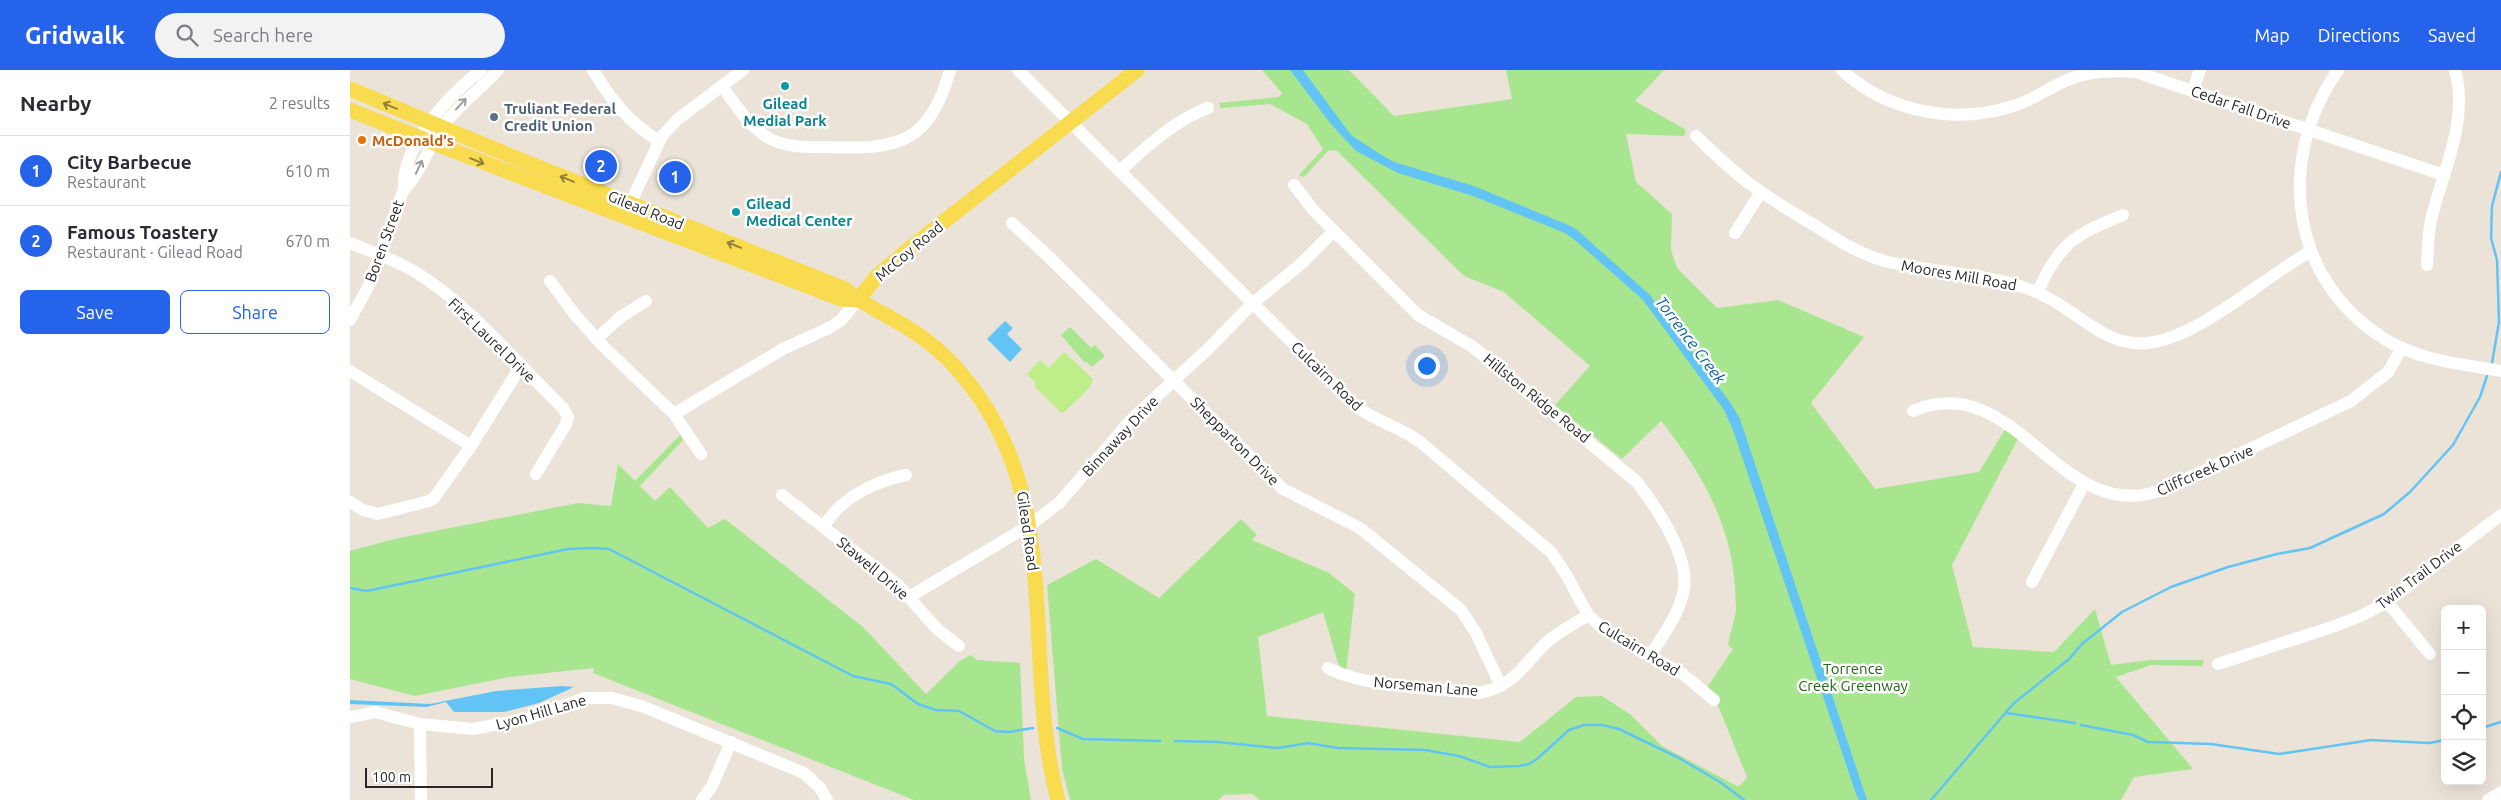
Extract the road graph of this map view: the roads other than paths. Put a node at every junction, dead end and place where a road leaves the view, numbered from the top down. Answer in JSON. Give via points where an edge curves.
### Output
{"nodes":[{"id":1,"x":481,"y":70,"type":"edge"},
{"id":2,"x":498,"y":70,"type":"edge"},
{"id":3,"x":593,"y":70,"type":"edge"},
{"id":4,"x":743,"y":70,"type":"edge"},
{"id":5,"x":950,"y":70,"type":"edge"},
{"id":6,"x":1018,"y":70,"type":"edge"},
{"id":7,"x":1136,"y":70,"type":"edge"},
{"id":8,"x":1842,"y":70,"type":"edge"},
{"id":9,"x":2200,"y":70,"type":"edge"},
{"id":10,"x":2338,"y":70,"type":"edge"},
{"id":11,"x":2455,"y":70,"type":"edge"},
{"id":12,"x":722,"y":86,"type":"junction"},
{"id":13,"x":350,"y":89,"type":"edge"},
{"id":14,"x":2193,"y":90,"type":"junction"},
{"id":15,"x":1208,"y":108,"type":"dead end"},
{"id":16,"x":350,"y":110,"type":"edge"},
{"id":17,"x":1069,"y":122,"type":"junction"},
{"id":18,"x":436,"y":125,"type":"junction"},
{"id":19,"x":2308,"y":131,"type":"junction"},
{"id":20,"x":1696,"y":136,"type":"dead end"},
{"id":21,"x":426,"y":140,"type":"junction"},
{"id":22,"x":659,"y":141,"type":"junction"},
{"id":23,"x":1120,"y":171,"type":"junction"},
{"id":24,"x":2444,"y":175,"type":"junction"},
{"id":25,"x":1294,"y":184,"type":"dead end"},
{"id":26,"x":1761,"y":192,"type":"junction"},
{"id":27,"x":630,"y":204,"type":"junction"},
{"id":28,"x":2124,"y":215,"type":"dead end"},
{"id":29,"x":1012,"y":223,"type":"dead end"},
{"id":30,"x":1334,"y":231,"type":"junction"},
{"id":31,"x":1735,"y":233,"type":"dead end"},
{"id":32,"x":350,"y":243,"type":"edge"},
{"id":33,"x":2311,"y":251,"type":"junction"},
{"id":34,"x":379,"y":255,"type":"junction"},
{"id":35,"x":2427,"y":266,"type":"dead end"},
{"id":36,"x":550,"y":281,"type":"dead end"},
{"id":37,"x":2038,"y":292,"type":"junction"},
{"id":38,"x":858,"y":300,"type":"junction"},
{"id":39,"x":646,"y":301,"type":"dead end"},
{"id":40,"x":1252,"y":304,"type":"junction"},
{"id":41,"x":350,"y":320,"type":"edge"},
{"id":42,"x":596,"y":339,"type":"junction"},
{"id":43,"x":2402,"y":348,"type":"junction"},
{"id":44,"x":520,"y":366,"type":"junction"},
{"id":45,"x":350,"y":371,"type":"edge"},
{"id":46,"x":2501,"y":371,"type":"edge"},
{"id":47,"x":1174,"y":381,"type":"junction"},
{"id":48,"x":1913,"y":411,"type":"dead end"},
{"id":49,"x":674,"y":414,"type":"junction"},
{"id":50,"x":471,"y":446,"type":"junction"},
{"id":51,"x":701,"y":454,"type":"dead end"},
{"id":52,"x":536,"y":474,"type":"dead end"},
{"id":53,"x":906,"y":475,"type":"dead end"},
{"id":54,"x":2084,"y":484,"type":"junction"},
{"id":55,"x":782,"y":495,"type":"dead end"},
{"id":56,"x":350,"y":502,"type":"edge"},
{"id":57,"x":2501,"y":515,"type":"edge"},
{"id":58,"x":1030,"y":525,"type":"junction"},
{"id":59,"x":824,"y":527,"type":"junction"},
{"id":60,"x":2032,"y":582,"type":"dead end"},
{"id":61,"x":909,"y":597,"type":"junction"},
{"id":62,"x":2387,"y":602,"type":"junction"},
{"id":63,"x":1588,"y":615,"type":"junction"},
{"id":64,"x":959,"y":646,"type":"dead end"},
{"id":65,"x":2430,"y":654,"type":"dead end"},
{"id":66,"x":1650,"y":656,"type":"junction"},
{"id":67,"x":2218,"y":664,"type":"dead end"},
{"id":68,"x":1328,"y":668,"type":"dead end"},
{"id":69,"x":1501,"y":686,"type":"junction"},
{"id":70,"x":1714,"y":700,"type":"dead end"},
{"id":71,"x":350,"y":716,"type":"edge"},
{"id":72,"x":420,"y":724,"type":"junction"},
{"id":73,"x":730,"y":742,"type":"junction"},
{"id":74,"x":2501,"y":792,"type":"edge"},
{"id":75,"x":421,"y":800,"type":"edge"},
{"id":76,"x":702,"y":800,"type":"edge"},
{"id":77,"x":827,"y":800,"type":"edge"},
{"id":78,"x":1058,"y":800,"type":"edge"},
{"id":79,"x":2488,"y":800,"type":"edge"}],
"edges":[{"from":1,"to":18,"type":"street","name":"Boren Street","via":[[456,91]]},
{"from":18,"to":2,"type":"street","name":"Boren Street","one_way":true},
{"from":3,"to":22,"type":"street","via":[[631,122]]},
{"from":4,"to":12,"type":"street"},
{"from":5,"to":12,"type":"street","via":[[938,106],[925,123],[897,143],[868,148],[779,143],[754,126]]},
{"from":6,"to":17,"type":"street","name":"Culcairn Road"},
{"from":7,"to":17,"type":"main road","name":"McCoy Road"},
{"from":8,"to":14,"type":"street","name":"Cedar Fall Drive","via":[[1862,86],[1892,102],[1954,115],[2014,106],[2078,76],[2109,71],[2136,72]]},
{"from":9,"to":14,"type":"street"},
{"from":10,"to":19,"type":"street","via":[[2322,95]]},
{"from":11,"to":24,"type":"street","via":[[2459,112],[2456,136]]},
{"from":12,"to":22,"type":"street","via":[[678,119]]},
{"from":18,"to":13,"type":"main road","name":"Gilead Road","one_way":true},
{"from":14,"to":19,"type":"street","name":"Cedar Fall Drive"},
{"from":15,"to":23,"type":"street","via":[[1175,126]]},
{"from":16,"to":21,"type":"main road","name":"Gilead Road"},
{"from":17,"to":23,"type":"street","name":"Culcairn Road"},
{"from":17,"to":38,"type":"main road","name":"McCoy Road","via":[[877,276]]},
{"from":18,"to":21,"type":"street","name":"Boren Street"},
{"from":27,"to":18,"type":"main road","name":"Gilead Road","one_way":true},
{"from":19,"to":24,"type":"street","name":"Cedar Fall Drive"},
{"from":19,"to":33,"type":"street","via":[[2300,168],[2299,197]]},
{"from":20,"to":26,"type":"street","name":"Moores Mill Road"},
{"from":21,"to":34,"type":"street","name":"Boren Street","via":[[403,177],[404,189]]},
{"from":21,"to":38,"type":"main road","name":"Gilead Road","one_way":true,"via":[[841,299]]},
{"from":22,"to":27,"type":"street"},
{"from":23,"to":40,"type":"street","name":"Culcairn Road"},
{"from":24,"to":35,"type":"street","via":[[2431,221]]},
{"from":25,"to":30,"type":"street","name":"Hillston Ridge Road"},
{"from":26,"to":31,"type":"street"},
{"from":26,"to":37,"type":"street","name":"Moores Mill Road","via":[[1835,239],[1873,258],[2008,282]]},
{"from":38,"to":27,"type":"main road","name":"Gilead Road","one_way":true,"via":[[845,290]]},
{"from":28,"to":37,"type":"street","via":[[2087,230],[2066,245]]},
{"from":29,"to":47,"type":"street","name":"Shepparton Drive"},
{"from":30,"to":40,"type":"street","name":"Binnaway Drive","via":[[1302,263]]},
{"from":30,"to":66,"type":"street","name":"Hillston Ridge Road","via":[[1418,315],[1464,340],[1514,379],[1631,477],[1649,497],[1677,551],[1685,576],[1680,602]]},
{"from":32,"to":34,"type":"street","name":"First Laurel Drive"},
{"from":33,"to":37,"type":"street","name":"Moores Mill Road","via":[[2206,319],[2180,334],[2154,342],[2133,343],[2104,335]]},
{"from":33,"to":43,"type":"street","via":[[2328,283],[2354,315]]},
{"from":34,"to":41,"type":"street","name":"Boren Street","via":[[363,298]]},
{"from":34,"to":44,"type":"street","name":"First Laurel Drive","via":[[430,282],[468,314]]},
{"from":36,"to":42,"type":"street"},
{"from":38,"to":49,"type":"street","name":"McCoy Road","via":[[842,320],[831,327],[783,349]]},
{"from":38,"to":58,"type":"main road","name":"Gilead Road","via":[[924,340],[963,375],[991,414],[1012,456]]},
{"from":39,"to":42,"type":"street","via":[[622,316]]},
{"from":40,"to":47,"type":"street","name":"Binnaway Drive"},
{"from":40,"to":63,"type":"street","name":"Culcairn Road","via":[[1356,406],[1419,441],[1538,539],[1559,563]]},
{"from":42,"to":49,"type":"street"},
{"from":43,"to":46,"type":"street","via":[[2436,360]]},
{"from":43,"to":54,"type":"street","name":"Cliffcreek Drive","via":[[2388,372],[2351,400],[2165,489],[2138,497],[2119,496]]},
{"from":44,"to":50,"type":"street"},
{"from":44,"to":52,"type":"street","name":"First Laurel Drive","via":[[564,408],[568,417]]},
{"from":45,"to":50,"type":"street"},
{"from":47,"to":58,"type":"street","name":"Binnaway Drive","via":[[1132,419],[1059,503]]},
{"from":47,"to":69,"type":"street","name":"Shepparton Drive","via":[[1283,489],[1360,528],[1461,610],[1476,633]]},
{"from":48,"to":54,"type":"street","name":"Cliffcreek Drive","via":[[1951,402],[1982,411],[2024,436]]},
{"from":49,"to":51,"type":"street"},
{"from":50,"to":56,"type":"street","via":[[429,501],[378,514]]},
{"from":53,"to":59,"type":"street","via":[[887,480],[856,496],[837,509]]},
{"from":54,"to":60,"type":"street"},
{"from":55,"to":59,"type":"street","name":"Stawell Drive"},
{"from":57,"to":62,"type":"street","name":"Twin Trail Drive"},
{"from":58,"to":61,"type":"street","name":"Binnaway Drive"},
{"from":58,"to":78,"type":"main road","name":"Gilead Road","via":[[1049,756]]},
{"from":59,"to":61,"type":"street","name":"Stawell Drive"},
{"from":61,"to":64,"type":"street","name":"Stawell Drive","via":[[938,629]]},
{"from":62,"to":65,"type":"street"},
{"from":62,"to":67,"type":"street","name":"Twin Trail Drive","via":[[2335,626]]},
{"from":63,"to":66,"type":"street","name":"Culcairn Road","via":[[1605,630]]},
{"from":63,"to":69,"type":"street","name":"Norseman Lane","via":[[1547,642],[1522,671]]},
{"from":66,"to":70,"type":"street","name":"Culcairn Road","via":[[1684,675]]},
{"from":68,"to":69,"type":"street","name":"Norseman Lane","via":[[1369,681],[1480,693]]},
{"from":71,"to":72,"type":"street","name":"Lyon Hill Lane","via":[[375,712]]},
{"from":72,"to":73,"type":"street","name":"Lyon Hill Lane","via":[[479,728],[526,719],[585,698],[612,698],[644,707]]},
{"from":72,"to":75,"type":"street"},
{"from":73,"to":76,"type":"street","via":[[712,786]]},
{"from":73,"to":77,"type":"street","name":"Lyon Hill Lane","via":[[804,773]]},
{"from":74,"to":79,"type":"street"}]}
